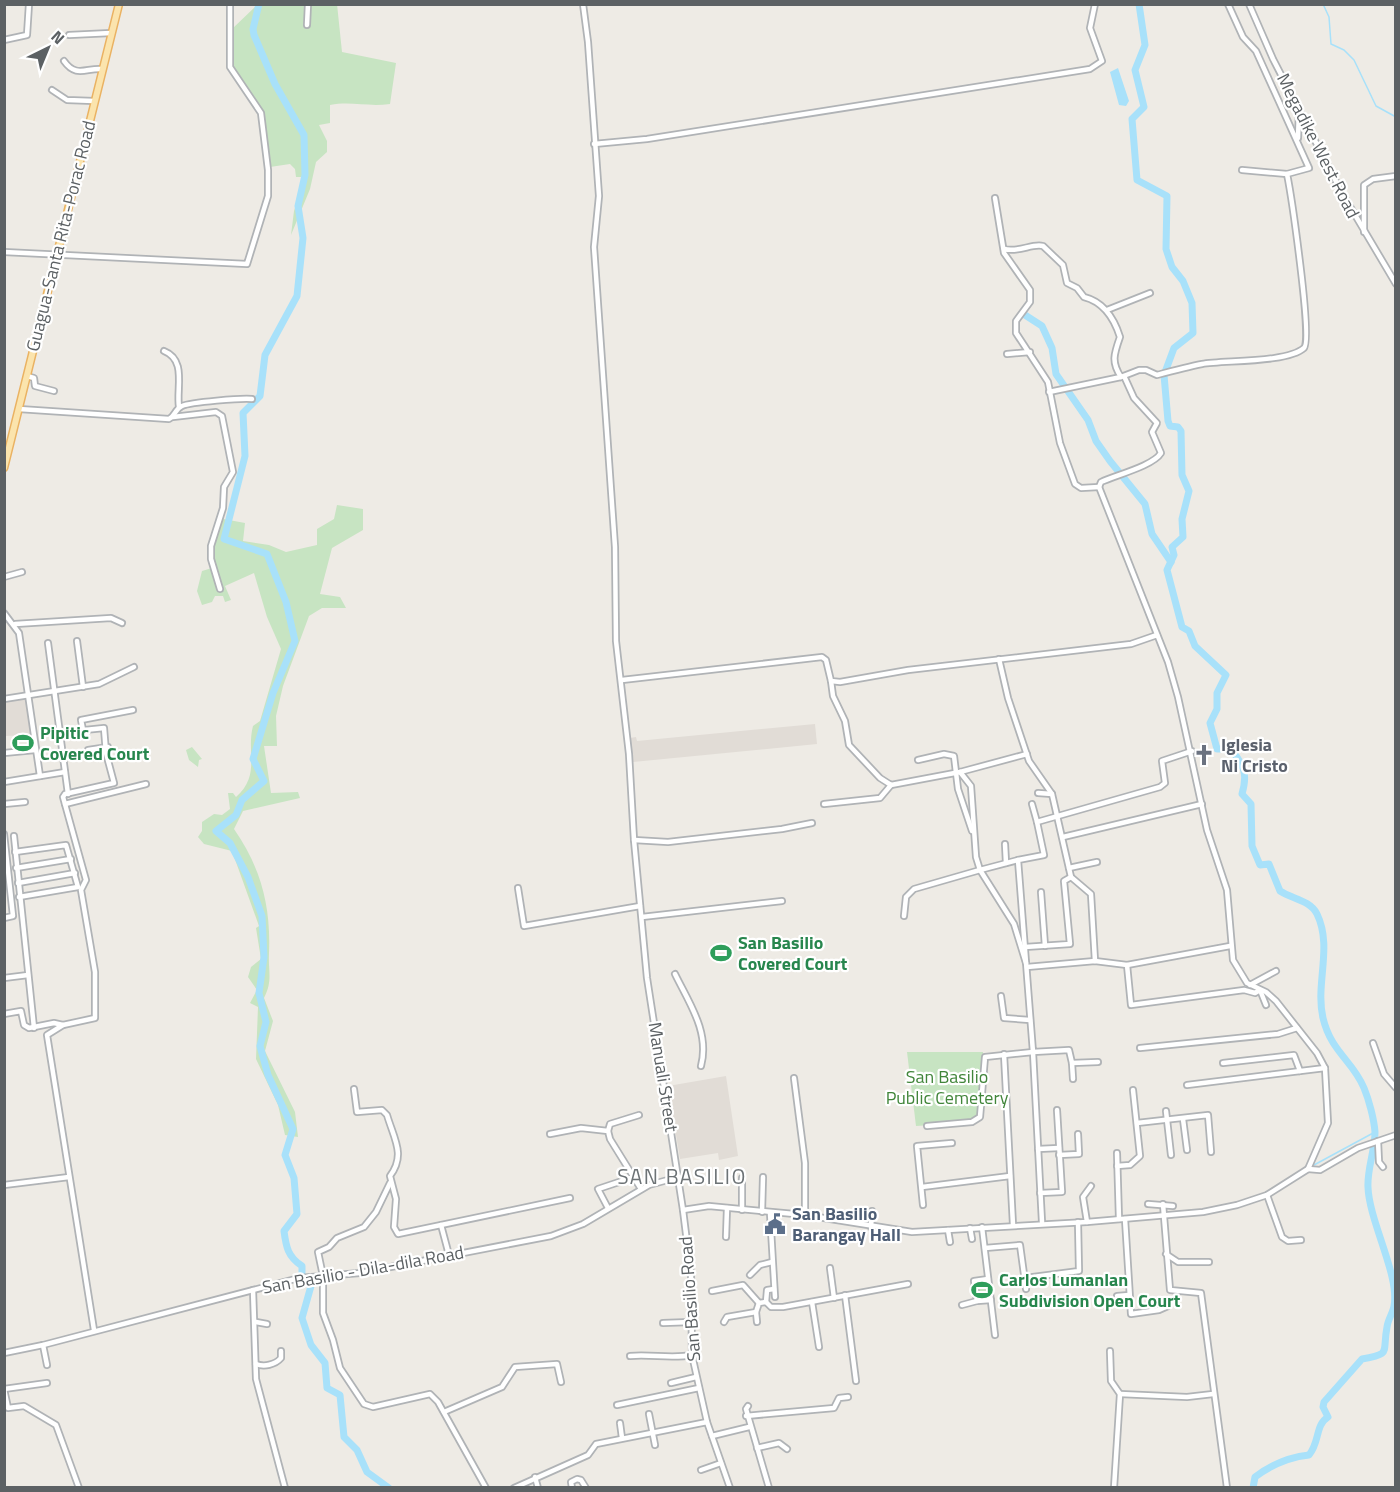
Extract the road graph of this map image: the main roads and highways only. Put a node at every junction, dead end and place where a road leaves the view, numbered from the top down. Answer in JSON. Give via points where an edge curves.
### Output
{"nodes":[{"id":1,"x":118,"y":4,"type":"edge"},
{"id":2,"x":4,"y":468,"type":"edge"}],
"edges":[{"from":1,"to":2,"type":"main road","name":"Guagua-Santa Rita-Porac Road"}]}
